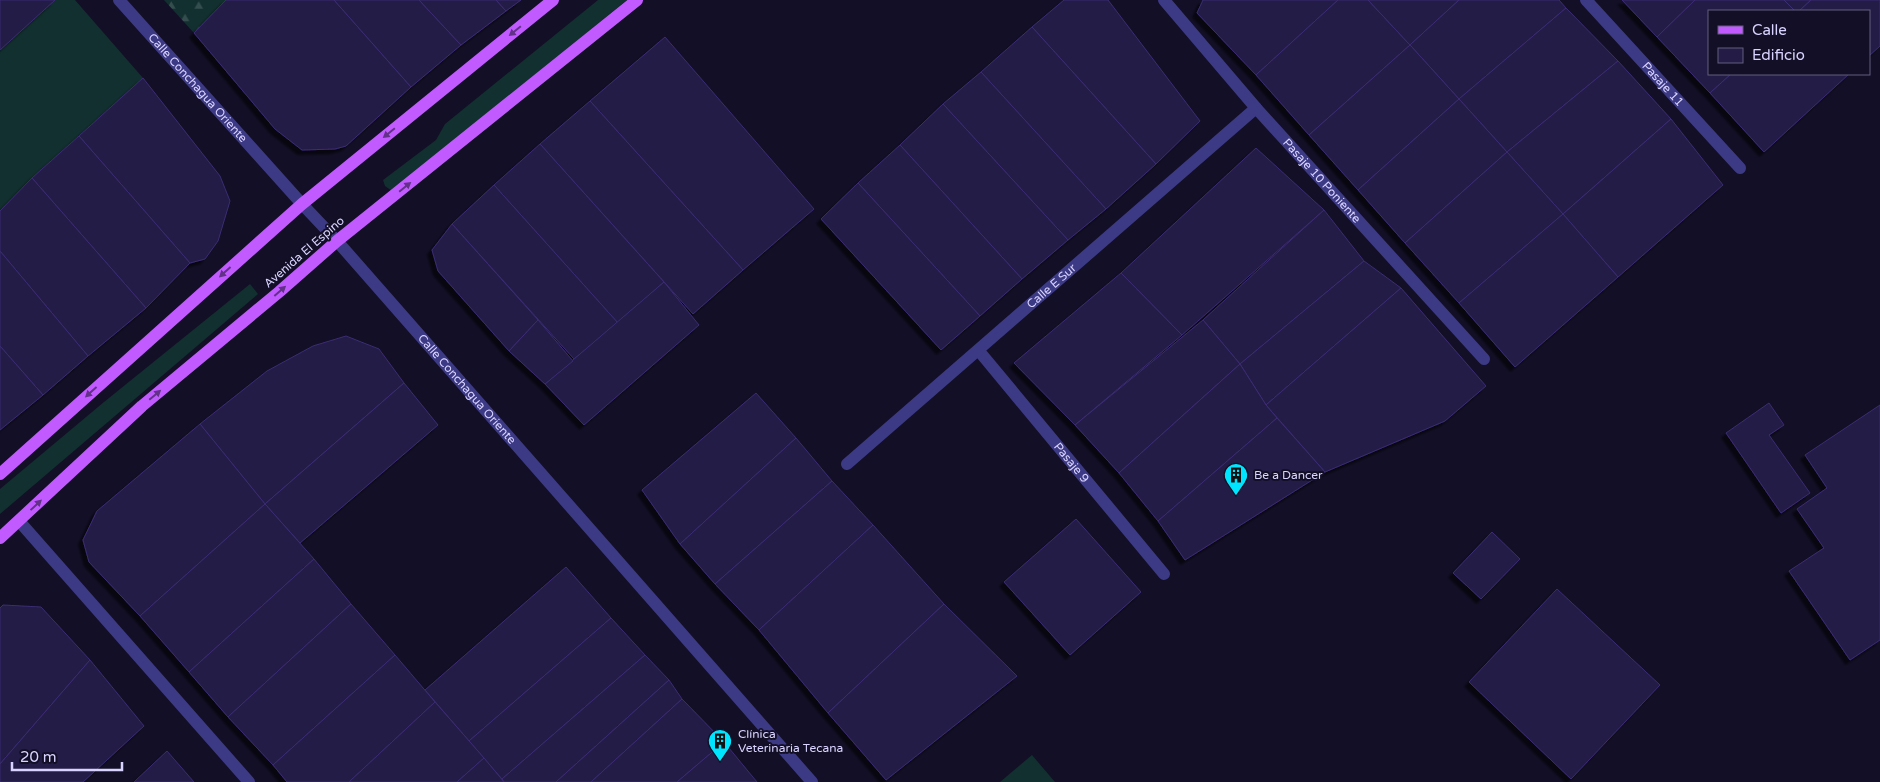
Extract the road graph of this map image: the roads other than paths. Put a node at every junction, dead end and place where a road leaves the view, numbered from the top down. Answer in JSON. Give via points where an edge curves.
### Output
{"nodes":[{"id":1,"x":119,"y":0,"type":"edge"},
{"id":2,"x":553,"y":0,"type":"edge"},
{"id":3,"x":637,"y":0,"type":"edge"},
{"id":4,"x":1164,"y":0,"type":"edge"},
{"id":5,"x":1586,"y":0,"type":"edge"},
{"id":6,"x":1256,"y":108,"type":"junction"},
{"id":7,"x":1740,"y":168,"type":"dead end"},
{"id":8,"x":302,"y":204,"type":"junction"},
{"id":9,"x":337,"y":240,"type":"junction"},
{"id":10,"x":979,"y":351,"type":"junction"},
{"id":11,"x":1484,"y":359,"type":"dead end"},
{"id":12,"x":847,"y":464,"type":"dead end"},
{"id":13,"x":0,"y":474,"type":"edge"},
{"id":14,"x":19,"y":521,"type":"junction"},
{"id":15,"x":0,"y":538,"type":"edge"},
{"id":16,"x":1164,"y":574,"type":"dead end"},
{"id":17,"x":249,"y":782,"type":"edge"},
{"id":18,"x":812,"y":782,"type":"edge"}],
"edges":[{"from":1,"to":8,"type":"street","name":"Calle Conchagua Oriente"},
{"from":2,"to":8,"type":"main road","one_way":true},
{"from":9,"to":3,"type":"main road","name":"Avenida El Espino","one_way":true},
{"from":4,"to":6,"type":"street","name":"Pasaje 10 Poniente"},
{"from":5,"to":7,"type":"street","name":"Pasaje 11"},
{"from":6,"to":10,"type":"street","name":"Calle E Sur"},
{"from":6,"to":11,"type":"street","name":"Pasaje 10 Poniente"},
{"from":8,"to":9,"type":"street","name":"Calle Conchagua Oriente"},
{"from":8,"to":13,"type":"main road","one_way":true},
{"from":14,"to":9,"type":"main road","name":"Avenida El Espino","one_way":true,"via":[[142,406],[280,292]]},
{"from":9,"to":18,"type":"street","name":"Calle Conchagua Oriente"},
{"from":10,"to":12,"type":"street","name":"Calle E Sur"},
{"from":10,"to":16,"type":"street","name":"Pasaje 9"},
{"from":14,"to":15,"type":"main road","name":"Avenida El Espino"},
{"from":14,"to":17,"type":"street"}]}
